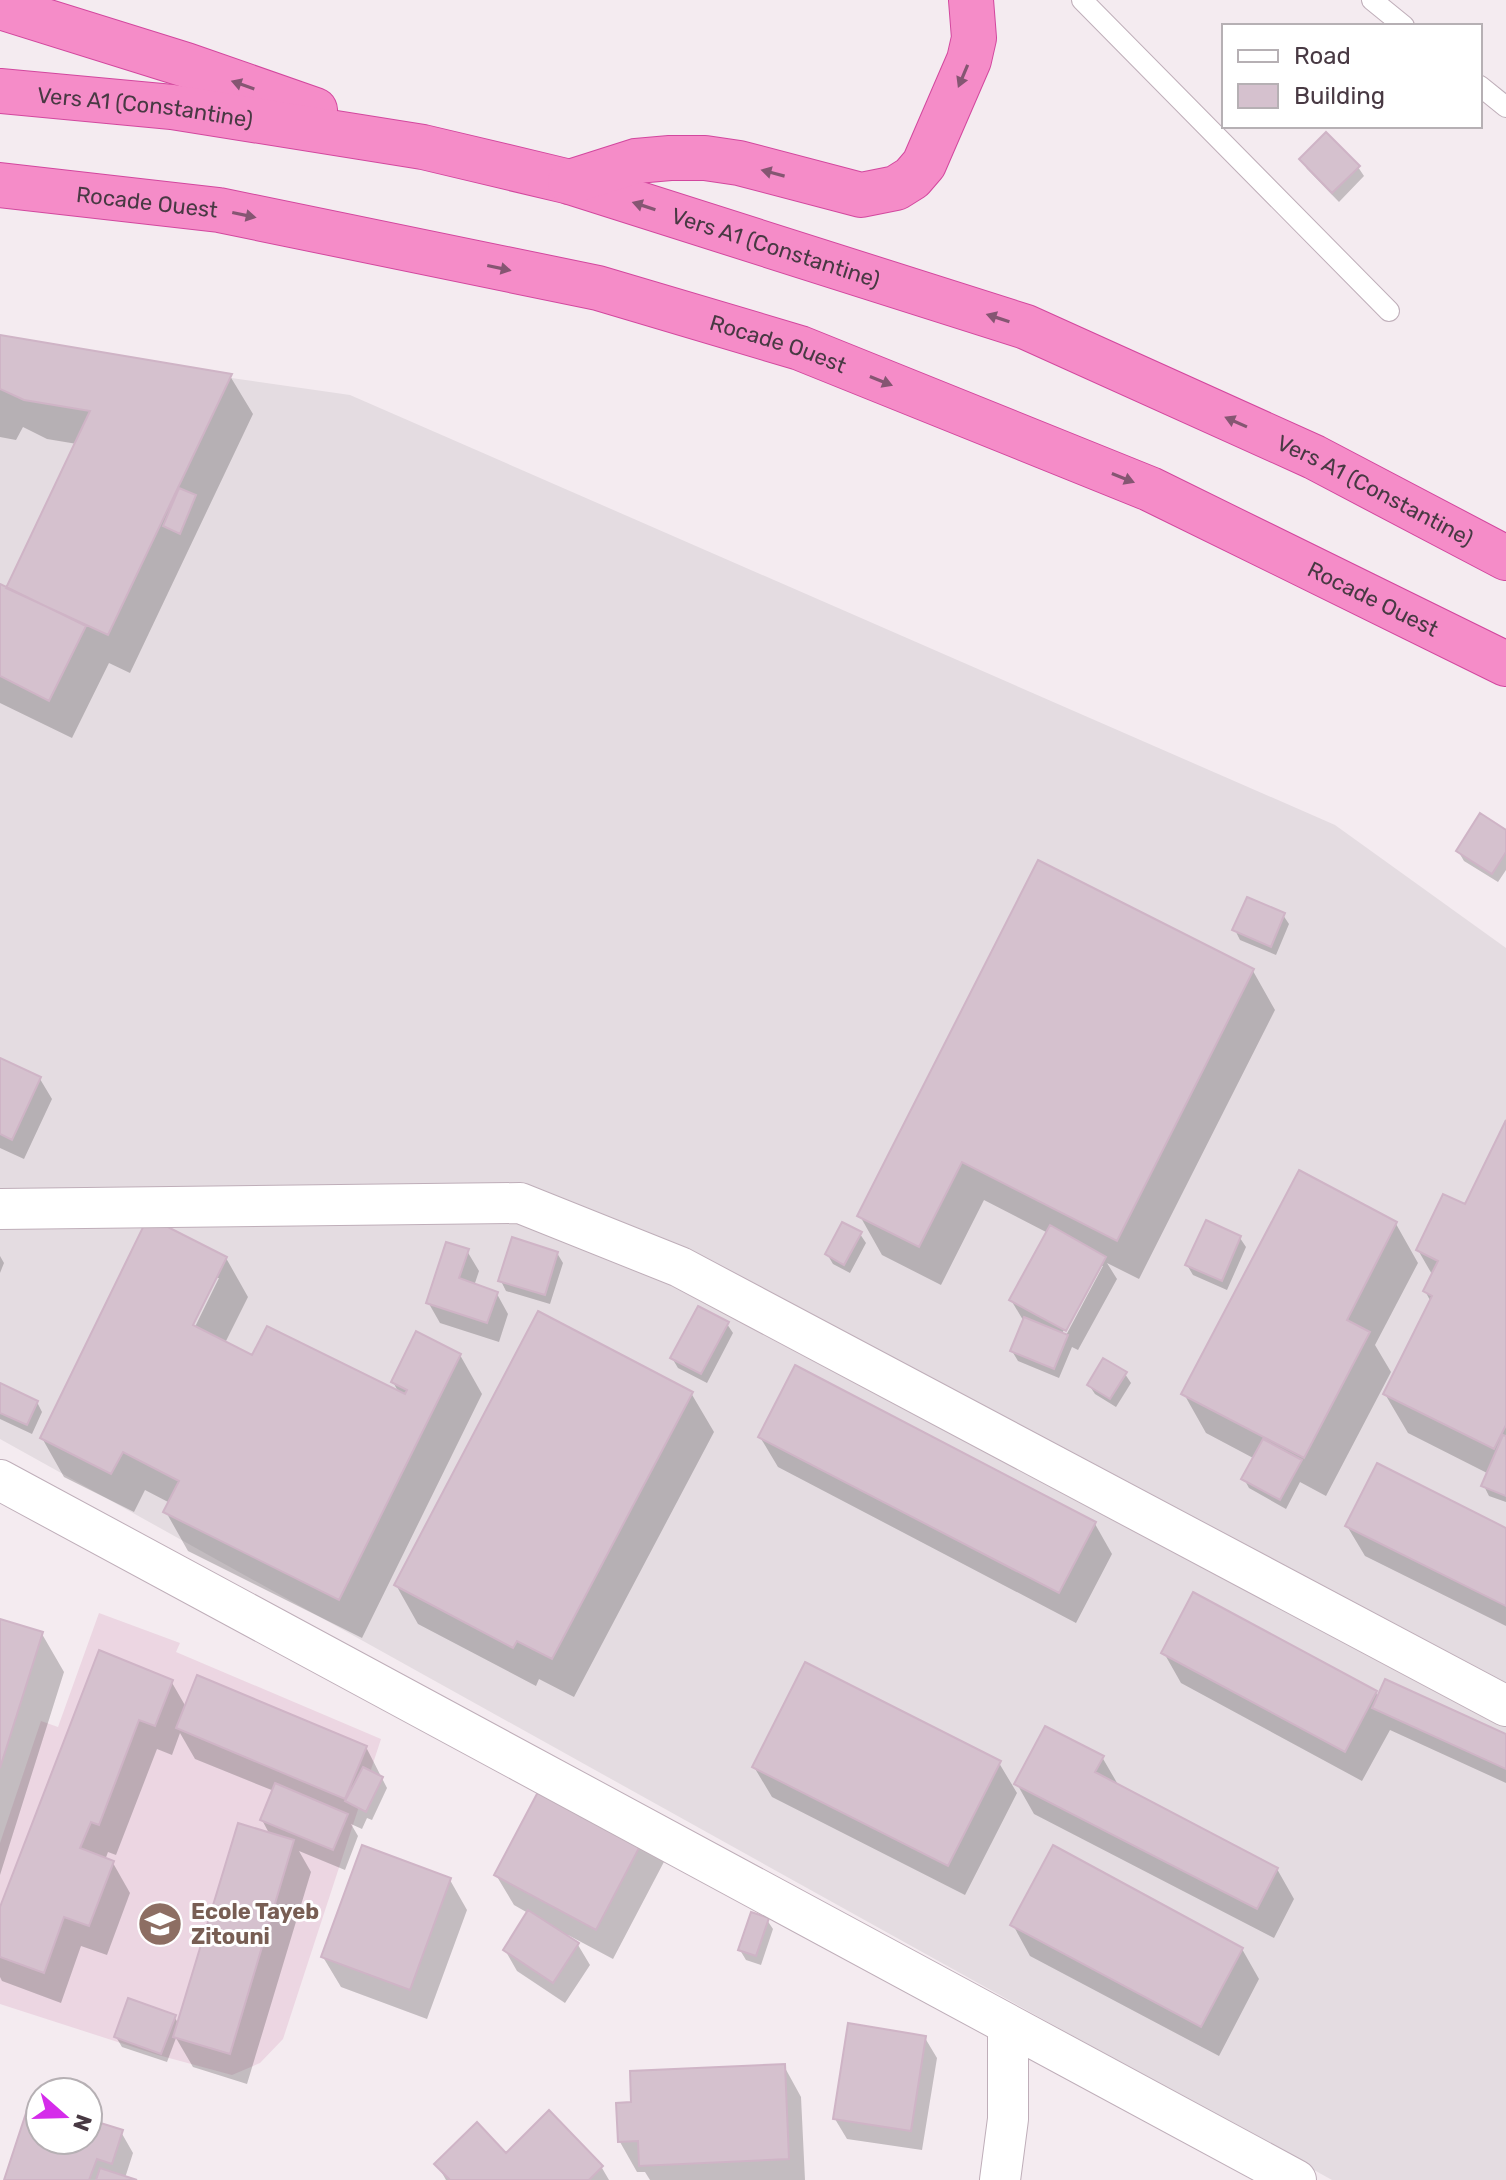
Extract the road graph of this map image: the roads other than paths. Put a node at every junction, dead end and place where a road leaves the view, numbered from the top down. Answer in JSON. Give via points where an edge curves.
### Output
{"nodes":[{"id":1,"x":971,"y":0,"type":"edge"},
{"id":2,"x":1082,"y":0,"type":"edge"},
{"id":3,"x":1372,"y":0,"type":"edge"},
{"id":4,"x":0,"y":7,"type":"edge"},
{"id":5,"x":1402,"y":24,"type":"edge"},
{"id":6,"x":1482,"y":88,"type":"edge"},
{"id":7,"x":0,"y":91,"type":"edge"},
{"id":8,"x":1506,"y":107,"type":"edge"},
{"id":9,"x":423,"y":147,"type":"junction"},
{"id":10,"x":570,"y":182,"type":"junction"},
{"id":11,"x":0,"y":185,"type":"edge"},
{"id":12,"x":1389,"y":311,"type":"dead end"},
{"id":13,"x":1506,"y":558,"type":"edge"},
{"id":14,"x":1506,"y":664,"type":"edge"},
{"id":15,"x":0,"y":1209,"type":"edge"},
{"id":16,"x":0,"y":1480,"type":"edge"},
{"id":17,"x":1506,"y":1706,"type":"edge"},
{"id":18,"x":1008,"y":2025,"type":"junction"},
{"id":19,"x":1000,"y":2180,"type":"edge"},
{"id":20,"x":1296,"y":2180,"type":"edge"}],
"edges":[{"from":1,"to":10,"type":"highway","one_way":true,"via":[[974,38],[969,60],[924,164],[896,188],[861,195],[705,158],[636,161]]},
{"from":2,"to":12,"type":"lane"},
{"from":3,"to":5,"type":"lane"},
{"from":9,"to":4,"type":"highway","one_way":true},
{"from":6,"to":8,"type":"lane"},
{"from":7,"to":9,"type":"highway","name":"Vers A1 (Constantine)","via":[[172,107]]},
{"from":9,"to":10,"type":"highway","name":"Vers A1 (Constantine)"},
{"from":13,"to":10,"type":"highway","name":"Vers A1 (Constantine)","one_way":true,"via":[[1314,457],[1026,327]]},
{"from":11,"to":14,"type":"highway","name":"Rocade Ouest","one_way":true,"via":[[219,210],[598,288],[800,348],[1150,489]]},
{"from":15,"to":17,"type":"street","via":[[520,1203],[680,1267]]},
{"from":16,"to":18,"type":"street"},
{"from":18,"to":19,"type":"street","via":[[1008,2119]]},
{"from":18,"to":20,"type":"street"}]}
